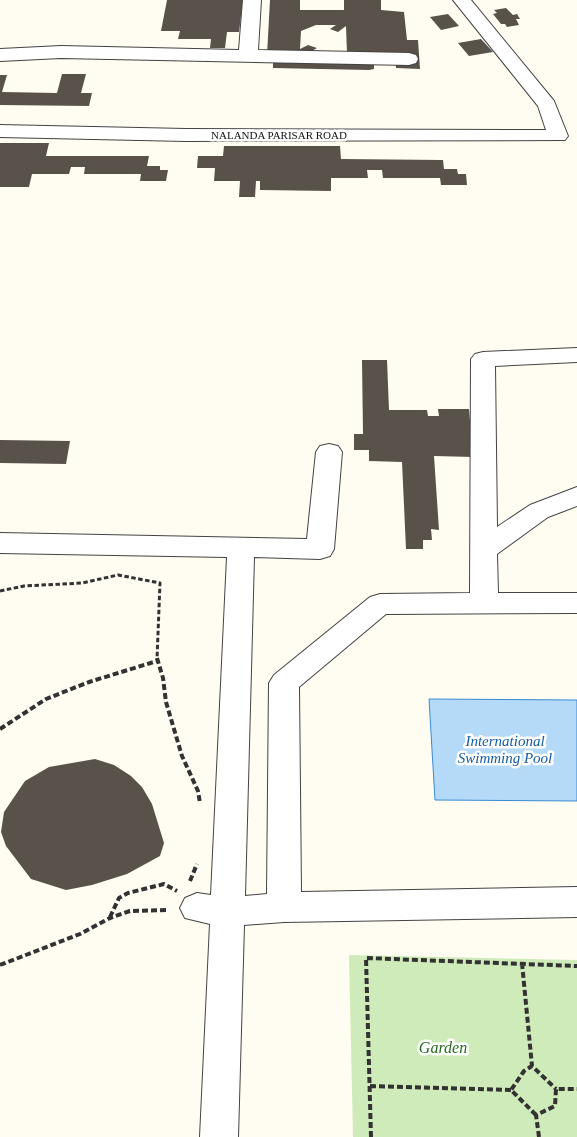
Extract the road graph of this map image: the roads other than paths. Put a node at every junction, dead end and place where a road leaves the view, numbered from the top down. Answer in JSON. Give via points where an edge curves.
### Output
{"nodes":[{"id":1,"x":252,"y":0,"type":"edge"},
{"id":2,"x":462,"y":0,"type":"edge"},
{"id":3,"x":0,"y":54,"type":"edge"},
{"id":4,"x":248,"y":56,"type":"junction"},
{"id":5,"x":409,"y":59,"type":"dead end"},
{"id":6,"x":0,"y":131,"type":"edge"},
{"id":7,"x":577,"y":355,"type":"edge"},
{"id":8,"x":329,"y":452,"type":"dead end"},
{"id":9,"x":577,"y":496,"type":"edge"},
{"id":10,"x":0,"y":543,"type":"edge"},
{"id":11,"x":241,"y":547,"type":"junction"},
{"id":12,"x":484,"y":550,"type":"junction"},
{"id":13,"x":577,"y":603,"type":"edge"},
{"id":14,"x":484,"y":604,"type":"junction"},
{"id":15,"x":577,"y":902,"type":"edge"},
{"id":16,"x":198,"y":903,"type":"junction"},
{"id":17,"x":284,"y":907,"type":"junction"},
{"id":18,"x":219,"y":1137,"type":"edge"}],
"edges":[{"from":1,"to":4,"type":"street"},
{"from":2,"to":6,"type":"street","name":"NALANDA PARISAR ROAD","via":[[547,105],[558,136]]},
{"from":3,"to":4,"type":"street"},
{"from":4,"to":5,"type":"street"},
{"from":7,"to":12,"type":"street","via":[[482,359]]},
{"from":8,"to":11,"type":"street","via":[[320,548]]},
{"from":9,"to":12,"type":"street","via":[[539,511]]},
{"from":10,"to":11,"type":"street"},
{"from":11,"to":16,"type":"street"},
{"from":12,"to":14,"type":"street"},
{"from":13,"to":14,"type":"street"},
{"from":14,"to":17,"type":"street","via":[[380,604],[284,684]]},
{"from":15,"to":17,"type":"street"},
{"from":16,"to":17,"type":"street"},
{"from":16,"to":18,"type":"street"}]}
